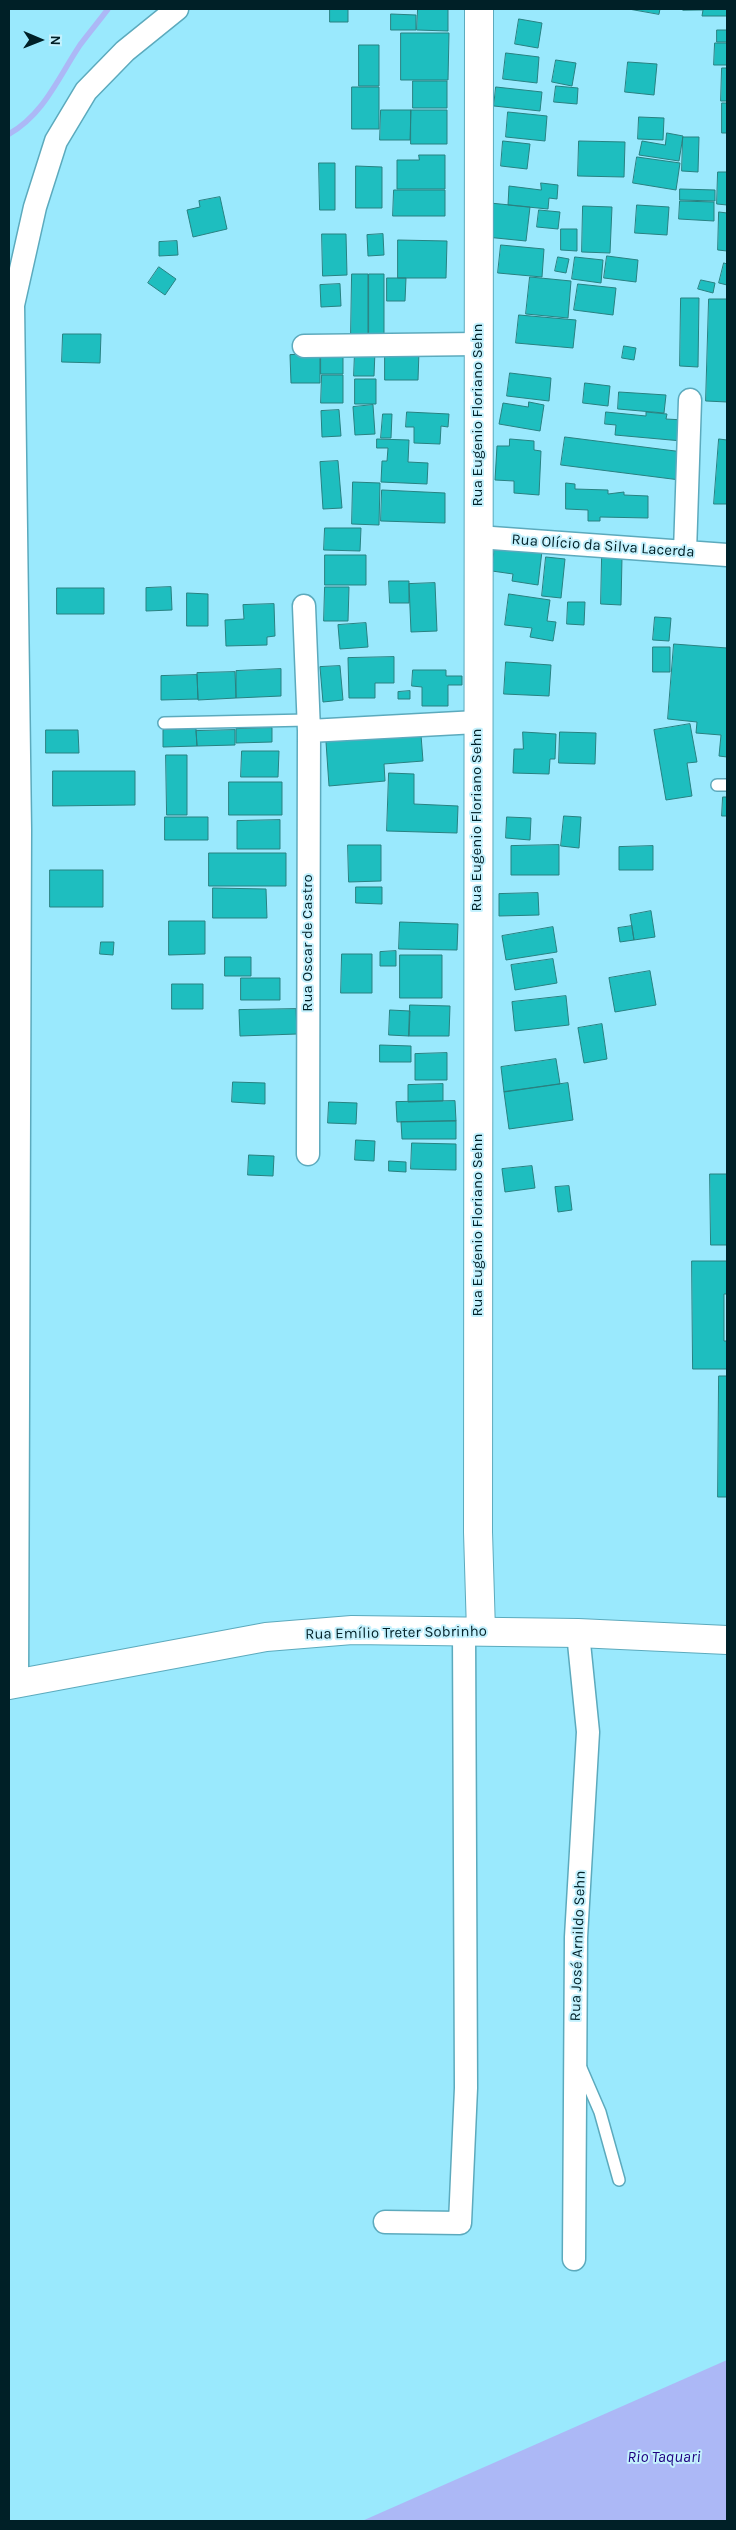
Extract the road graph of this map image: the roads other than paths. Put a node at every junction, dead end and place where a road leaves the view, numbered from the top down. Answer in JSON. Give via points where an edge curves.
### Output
{"nodes":[{"id":1,"x":177,"y":9,"type":"edge"},
{"id":2,"x":479,"y":9,"type":"edge"},
{"id":3,"x":11,"y":304,"type":"edge"},
{"id":4,"x":478,"y":344,"type":"junction"},
{"id":5,"x":304,"y":346,"type":"dead end"},
{"id":6,"x":690,"y":400,"type":"dead end"},
{"id":7,"x":478,"y":537,"type":"junction"},
{"id":8,"x":685,"y":552,"type":"junction"},
{"id":9,"x":727,"y":555,"type":"edge"},
{"id":10,"x":304,"y":606,"type":"dead end"},
{"id":11,"x":477,"y":722,"type":"junction"},
{"id":12,"x":164,"y":723,"type":"dead end"},
{"id":13,"x":308,"y":726,"type":"junction"},
{"id":14,"x":308,"y":1154,"type":"dead end"},
{"id":15,"x":14,"y":1156,"type":"edge"},
{"id":16,"x":472,"y":1631,"type":"junction"},
{"id":17,"x":578,"y":1634,"type":"junction"},
{"id":18,"x":727,"y":1640,"type":"edge"},
{"id":19,"x":13,"y":1684,"type":"edge"},
{"id":20,"x":576,"y":2056,"type":"junction"},
{"id":21,"x":619,"y":2180,"type":"dead end"},
{"id":22,"x":385,"y":2222,"type":"dead end"},
{"id":23,"x":574,"y":2259,"type":"dead end"}],
"edges":[{"from":1,"to":3,"type":"street","via":[[125,51],[86,91],[56,141],[35,207]]},
{"from":2,"to":4,"type":"street","name":"Rua Eugenio Floriano Sehn"},
{"from":3,"to":15,"type":"street","via":[[20,830]]},
{"from":4,"to":5,"type":"street"},
{"from":4,"to":7,"type":"street","name":"Rua Eugenio Floriano Sehn"},
{"from":6,"to":8,"type":"street"},
{"from":7,"to":8,"type":"street","name":"Rua Olício da Silva Lacerda"},
{"from":7,"to":11,"type":"street","name":"Rua Eugenio Floriano Sehn"},
{"from":8,"to":9,"type":"street","name":"Rua Olício da Silva Lacerda"},
{"from":10,"to":13,"type":"street","name":"Rua Oscar de Castro"},
{"from":11,"to":13,"type":"street"},
{"from":11,"to":16,"type":"street","name":"Rua Eugenio Floriano Sehn","via":[[478,1532]]},
{"from":12,"to":13,"type":"lane"},
{"from":13,"to":14,"type":"street","name":"Rua Oscar de Castro"},
{"from":15,"to":19,"type":"street"},
{"from":16,"to":17,"type":"street","name":"Rua Emílio Treter Sobrinho"},
{"from":16,"to":19,"type":"street","name":"Rua Emílio Treter Sobrinho","via":[[352,1630],[266,1637]]},
{"from":16,"to":22,"type":"street","via":[[466,2088],[460,2223]]},
{"from":17,"to":18,"type":"street","name":"Rua Emílio Treter Sobrinho"},
{"from":17,"to":20,"type":"street","name":"Rua José Arnildo Sehn","via":[[588,1732],[576,1937]]},
{"from":20,"to":21,"type":"lane","via":[[600,2112]]},
{"from":20,"to":23,"type":"street","name":"Rua José Arnildo Sehn"}]}
